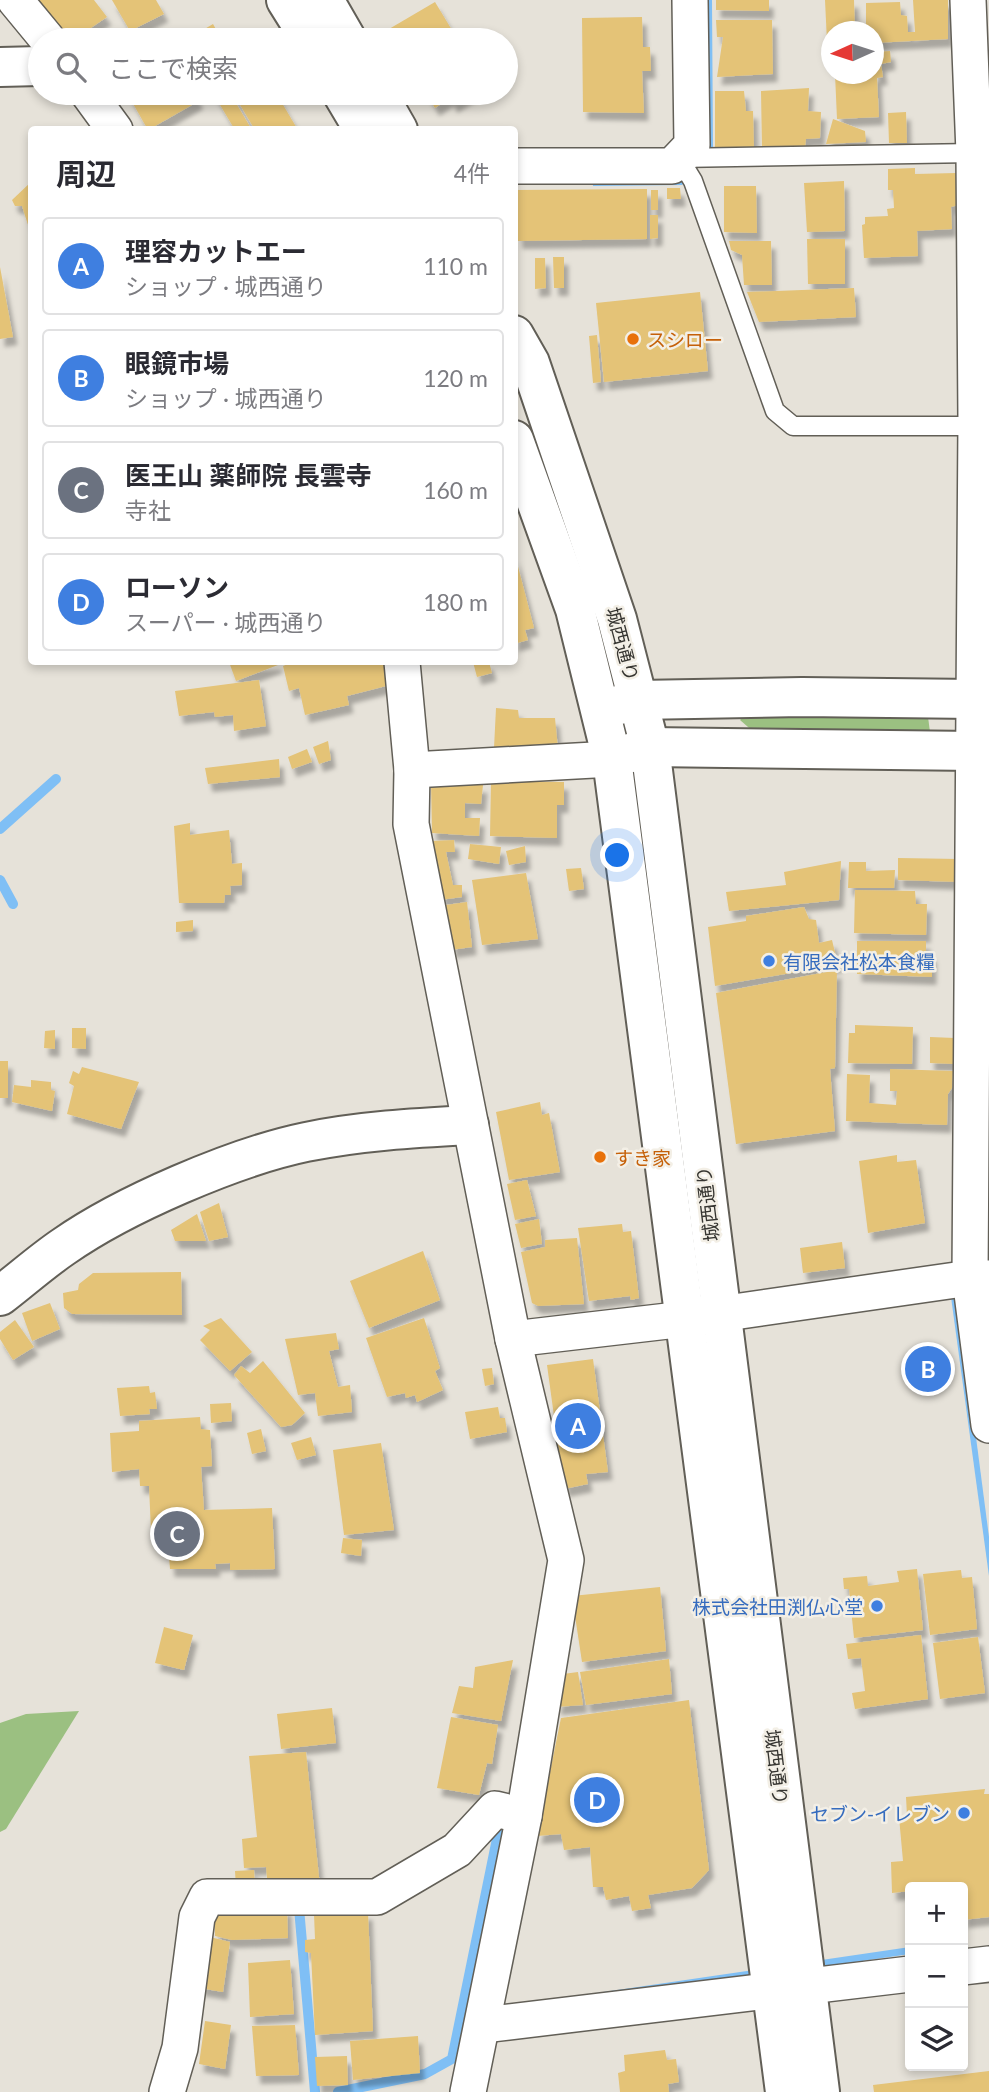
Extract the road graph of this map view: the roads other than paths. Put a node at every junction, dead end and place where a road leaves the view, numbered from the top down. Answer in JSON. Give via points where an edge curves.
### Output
{"nodes":[{"id":1,"x":15,"y":0,"type":"edge"},
{"id":2,"x":286,"y":0,"type":"edge"},
{"id":3,"x":324,"y":0,"type":"edge"},
{"id":4,"x":690,"y":0,"type":"edge"},
{"id":5,"x":968,"y":0,"type":"edge"},
{"id":6,"x":38,"y":28,"type":"edge"},
{"id":7,"x":303,"y":28,"type":"edge"},
{"id":8,"x":340,"y":28,"type":"edge"},
{"id":9,"x":28,"y":66,"type":"edge"},
{"id":10,"x":0,"y":67,"type":"edge"},
{"id":11,"x":97,"y":105,"type":"edge"},
{"id":12,"x":349,"y":105,"type":"edge"},
{"id":13,"x":384,"y":105,"type":"edge"},
{"id":14,"x":112,"y":126,"type":"edge"},
{"id":15,"x":362,"y":126,"type":"edge"},
{"id":16,"x":396,"y":126,"type":"edge"},
{"id":17,"x":974,"y":153,"type":"junction"},
{"id":18,"x":679,"y":158,"type":"junction"},
{"id":19,"x":518,"y":166,"type":"edge"},
{"id":20,"x":518,"y":342,"type":"edge"},
{"id":21,"x":976,"y":426,"type":"junction"},
{"id":22,"x":518,"y":451,"type":"edge"},
{"id":23,"x":402,"y":665,"type":"edge"},
{"id":24,"x":975,"y":699,"type":"junction"},
{"id":25,"x":638,"y":700,"type":"junction"},
{"id":26,"x":600,"y":710,"type":"junction"},
{"id":27,"x":650,"y":747,"type":"junction"},
{"id":28,"x":612,"y":759,"type":"junction"},
{"id":29,"x":979,"y":768,"type":"edge"},
{"id":30,"x":412,"y":770,"type":"junction"},
{"id":31,"x":469,"y":1125,"type":"junction"},
{"id":32,"x":979,"y":1278,"type":"edge"},
{"id":33,"x":0,"y":1296,"type":"edge"},
{"id":34,"x":702,"y":1315,"type":"junction"},
{"id":35,"x":513,"y":1339,"type":"junction"},
{"id":36,"x":989,"y":1425,"type":"edge"},
{"id":37,"x":524,"y":1816,"type":"junction"},
{"id":38,"x":989,"y":1964,"type":"edge"},
{"id":39,"x":968,"y":1966,"type":"edge"},
{"id":40,"x":905,"y":1975,"type":"edge"},
{"id":41,"x":789,"y":1989,"type":"junction"},
{"id":42,"x":483,"y":2025,"type":"junction"},
{"id":43,"x":167,"y":2092,"type":"edge"},
{"id":44,"x":468,"y":2092,"type":"edge"},
{"id":45,"x":785,"y":2092,"type":"edge"},
{"id":46,"x":820,"y":2092,"type":"edge"}],
"edges":[{"from":1,"to":6,"type":"street"},
{"from":2,"to":7,"type":"street"},
{"from":3,"to":8,"type":"street"},
{"from":4,"to":18,"type":"street","via":[[692,145]]},
{"from":5,"to":17,"type":"street"},
{"from":9,"to":10,"type":"street"},
{"from":11,"to":14,"type":"street"},
{"from":12,"to":15,"type":"street"},
{"from":13,"to":16,"type":"street"},
{"from":17,"to":18,"type":"lane"},
{"from":17,"to":21,"type":"street"},
{"from":18,"to":19,"type":"street","via":[[672,166]]},
{"from":18,"to":21,"type":"lane","via":[[693,181],[775,411],[793,426]]},
{"from":20,"to":25,"type":"street","name":"城西通り","via":[[530,363],[609,593]]},
{"from":21,"to":24,"type":"street"},
{"from":22,"to":26,"type":"street","name":"城西通り","via":[[575,609]]},
{"from":23,"to":30,"type":"street"},
{"from":24,"to":25,"type":"street","via":[[802,696]]},
{"from":24,"to":29,"type":"street"},
{"from":25,"to":26,"type":"street"},
{"from":25,"to":27,"type":"street","name":"城西通り"},
{"from":26,"to":28,"type":"street","name":"城西通り"},
{"from":27,"to":28,"type":"street"},
{"from":27,"to":29,"type":"street"},
{"from":27,"to":34,"type":"street","name":"城西通り"},
{"from":28,"to":30,"type":"street"},
{"from":28,"to":34,"type":"street","name":"城西通り"},
{"from":29,"to":32,"type":"street"},
{"from":30,"to":31,"type":"street","via":[[411,824]]},
{"from":31,"to":33,"type":"street","via":[[377,1131],[304,1143],[242,1161],[130,1208],[64,1246]]},
{"from":31,"to":35,"type":"street"},
{"from":32,"to":34,"type":"street"},
{"from":32,"to":36,"type":"street"},
{"from":34,"to":35,"type":"street"},
{"from":34,"to":41,"type":"street","name":"城西通り"},
{"from":35,"to":37,"type":"street","via":[[566,1560]]},
{"from":37,"to":42,"type":"street"},
{"from":37,"to":43,"type":"street","via":[[495,1809],[457,1850],[377,1897],[207,1897],[197,1917],[180,2048]]},
{"from":38,"to":39,"type":"street"},
{"from":40,"to":41,"type":"street"},
{"from":41,"to":42,"type":"street"},
{"from":41,"to":45,"type":"street","name":"城西通り"},
{"from":41,"to":46,"type":"street","name":"城西通り"},
{"from":42,"to":44,"type":"street"}]}
